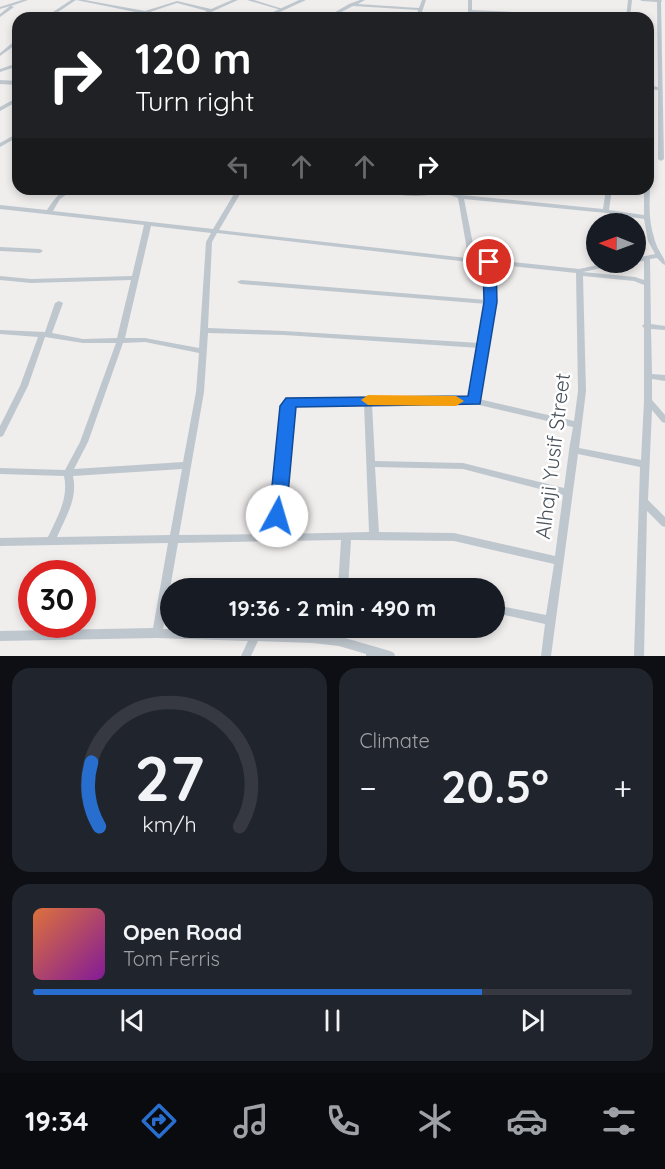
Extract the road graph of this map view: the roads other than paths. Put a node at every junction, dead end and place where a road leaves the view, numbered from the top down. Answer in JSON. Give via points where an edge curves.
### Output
{"nodes":[{"id":1,"x":26,"y":0,"type":"edge"},
{"id":2,"x":76,"y":0,"type":"edge"},
{"id":3,"x":171,"y":0,"type":"edge"},
{"id":4,"x":236,"y":0,"type":"edge"},
{"id":5,"x":249,"y":0,"type":"edge"},
{"id":6,"x":303,"y":0,"type":"edge"},
{"id":7,"x":363,"y":0,"type":"edge"},
{"id":8,"x":424,"y":0,"type":"edge"},
{"id":9,"x":470,"y":0,"type":"edge"},
{"id":10,"x":642,"y":0,"type":"edge"},
{"id":11,"x":659,"y":1,"type":"edge"},
{"id":12,"x":177,"y":2,"type":"junction"},
{"id":13,"x":15,"y":5,"type":"junction"},
{"id":14,"x":351,"y":5,"type":"junction"},
{"id":15,"x":0,"y":8,"type":"edge"},
{"id":16,"x":281,"y":9,"type":"junction"},
{"id":17,"x":421,"y":9,"type":"junction"},
{"id":18,"x":470,"y":10,"type":"joint"},
{"id":19,"x":212,"y":11,"type":"joint"},
{"id":20,"x":56,"y":12,"type":"edge"},
{"id":21,"x":143,"y":12,"type":"joint"},
{"id":22,"x":275,"y":12,"type":"edge"},
{"id":23,"x":338,"y":12,"type":"edge"},
{"id":24,"x":420,"y":12,"type":"edge"},
{"id":25,"x":485,"y":12,"type":"edge"},
{"id":26,"x":0,"y":16,"type":"edge"},
{"id":27,"x":12,"y":46,"type":"edge"},
{"id":28,"x":0,"y":55,"type":"edge"},
{"id":29,"x":654,"y":88,"type":"edge"},
{"id":30,"x":660,"y":89,"type":"junction"},
{"id":31,"x":663,"y":106,"type":"edge"},
{"id":32,"x":663,"y":160,"type":"edge"},
{"id":33,"x":62,"y":195,"type":"edge"},
{"id":34,"x":236,"y":195,"type":"edge"},
{"id":35,"x":458,"y":195,"type":"edge"},
{"id":36,"x":608,"y":195,"type":"edge"},
{"id":37,"x":648,"y":195,"type":"edge"},
{"id":38,"x":461,"y":197,"type":"junction"},
{"id":39,"x":0,"y":207,"type":"edge"},
{"id":40,"x":606,"y":211,"type":"junction"},
{"id":41,"x":49,"y":212,"type":"junction"},
{"id":42,"x":648,"y":218,"type":"junction"},
{"id":43,"x":148,"y":223,"type":"junction"},
{"id":44,"x":215,"y":231,"type":"junction"},
{"id":45,"x":652,"y":247,"type":"junction"},
{"id":46,"x":0,"y":249,"type":"edge"},
{"id":47,"x":665,"y":249,"type":"edge"},
{"id":48,"x":40,"y":251,"type":"dead end"},
{"id":49,"x":657,"y":256,"type":"junction"},
{"id":50,"x":647,"y":258,"type":"joint"},
{"id":51,"x":471,"y":260,"type":"junction"},
{"id":52,"x":489,"y":262,"type":"junction"},
{"id":53,"x":665,"y":263,"type":"edge"},
{"id":54,"x":586,"y":270,"type":"edge"},
{"id":55,"x":579,"y":272,"type":"junction"},
{"id":56,"x":0,"y":278,"type":"edge"},
{"id":57,"x":134,"y":278,"type":"junction"},
{"id":58,"x":241,"y":282,"type":"dead end"},
{"id":59,"x":647,"y":284,"type":"junction"},
{"id":60,"x":491,"y":302,"type":"junction"},
{"id":61,"x":59,"y":303,"type":"dead end"},
{"id":62,"x":646,"y":326,"type":"junction"},
{"id":63,"x":665,"y":328,"type":"edge"},
{"id":64,"x":204,"y":330,"type":"junction"},
{"id":65,"x":0,"y":332,"type":"edge"},
{"id":66,"x":45,"y":335,"type":"junction"},
{"id":67,"x":121,"y":339,"type":"junction"},
{"id":68,"x":482,"y":346,"type":"junction"},
{"id":69,"x":202,"y":351,"type":"junction"},
{"id":70,"x":647,"y":376,"type":"junction"},
{"id":71,"x":665,"y":378,"type":"edge"},
{"id":72,"x":368,"y":400,"type":"junction"},
{"id":73,"x":475,"y":401,"type":"junction"},
{"id":74,"x":648,"y":401,"type":"junction"},
{"id":75,"x":665,"y":420,"type":"edge"},
{"id":76,"x":577,"y":424,"type":"junction"},
{"id":77,"x":0,"y":434,"type":"edge"},
{"id":78,"x":573,"y":450,"type":"junction"},
{"id":79,"x":370,"y":464,"type":"junction"},
{"id":80,"x":644,"y":464,"type":"junction"},
{"id":81,"x":188,"y":465,"type":"junction"},
{"id":82,"x":0,"y":471,"type":"edge"},
{"id":83,"x":68,"y":473,"type":"junction"},
{"id":84,"x":567,"y":492,"type":"junction"},
{"id":85,"x":644,"y":501,"type":"junction"},
{"id":86,"x":665,"y":523,"type":"edge"},
{"id":87,"x":374,"y":536,"type":"junction"},
{"id":88,"x":346,"y":537,"type":"junction"},
{"id":89,"x":275,"y":538,"type":"junction"},
{"id":90,"x":174,"y":540,"type":"junction"},
{"id":91,"x":0,"y":542,"type":"edge"},
{"id":92,"x":51,"y":542,"type":"junction"},
{"id":93,"x":557,"y":561,"type":"junction"},
{"id":94,"x":344,"y":578,"type":"edge"},
{"id":95,"x":505,"y":611,"type":"edge"},
{"id":96,"x":550,"y":620,"type":"junction"},
{"id":97,"x":157,"y":633,"type":"junction"},
{"id":98,"x":160,"y":633,"type":"edge"},
{"id":99,"x":0,"y":636,"type":"edge"},
{"id":100,"x":254,"y":638,"type":"edge"},
{"id":101,"x":289,"y":638,"type":"edge"},
{"id":102,"x":339,"y":638,"type":"edge"},
{"id":103,"x":339,"y":641,"type":"junction"},
{"id":104,"x":371,"y":653,"type":"edge"},
{"id":105,"x":246,"y":656,"type":"edge"},
{"id":106,"x":390,"y":656,"type":"edge"},
{"id":107,"x":546,"y":656,"type":"edge"},
{"id":108,"x":639,"y":656,"type":"edge"}],
"edges":[{"from":1,"to":13,"type":"street"},
{"from":2,"to":20,"type":"street"},
{"from":2,"to":21,"type":"street"},
{"from":3,"to":12,"type":"street"},
{"from":4,"to":19,"type":"street"},
{"from":5,"to":16,"type":"street"},
{"from":6,"to":16,"type":"street"},
{"from":7,"to":14,"type":"street"},
{"from":8,"to":17,"type":"street"},
{"from":9,"to":18,"type":"street"},
{"from":10,"to":11,"type":"street"},
{"from":11,"to":30,"type":"street"},
{"from":12,"to":19,"type":"street"},
{"from":12,"to":21,"type":"street"},
{"from":13,"to":15,"type":"street"},
{"from":13,"to":26,"type":"street"},
{"from":14,"to":17,"type":"street"},
{"from":14,"to":23,"type":"street"},
{"from":16,"to":22,"type":"street"},
{"from":17,"to":24,"type":"street"},
{"from":18,"to":25,"type":"street"},
{"from":27,"to":28,"type":"street"},
{"from":29,"to":30,"type":"street"},
{"from":30,"to":31,"type":"street"},
{"from":31,"to":32,"type":"street"},
{"from":33,"to":41,"type":"street"},
{"from":34,"to":44,"type":"street"},
{"from":35,"to":38,"type":"street"},
{"from":36,"to":40,"type":"street"},
{"from":37,"to":42,"type":"street"},
{"from":38,"to":40,"type":"street"},
{"from":38,"to":51,"type":"street"},
{"from":39,"to":41,"type":"street"},
{"from":40,"to":42,"type":"street"},
{"from":41,"to":43,"type":"street"},
{"from":42,"to":45,"type":"street"},
{"from":43,"to":44,"type":"street"},
{"from":43,"to":57,"type":"street"},
{"from":44,"to":51,"type":"street"},
{"from":44,"to":64,"type":"street","via":[[209,242]]},
{"from":45,"to":47,"type":"street"},
{"from":45,"to":49,"type":"street"},
{"from":46,"to":48,"type":"street"},
{"from":49,"to":50,"type":"street"},
{"from":49,"to":53,"type":"street"},
{"from":50,"to":59,"type":"street"},
{"from":51,"to":52,"type":"street"},
{"from":52,"to":55,"type":"street"},
{"from":52,"to":60,"type":"street"},
{"from":54,"to":55,"type":"street"},
{"from":55,"to":59,"type":"street"},
{"from":55,"to":76,"type":"street","name":"Alhaji Yusif Street","via":[[582,391]]},
{"from":56,"to":57,"type":"street"},
{"from":57,"to":67,"type":"street"},
{"from":58,"to":60,"type":"street"},
{"from":59,"to":62,"type":"street"},
{"from":60,"to":68,"type":"street"},
{"from":61,"to":66,"type":"street"},
{"from":62,"to":63,"type":"street"},
{"from":62,"to":70,"type":"street"},
{"from":64,"to":68,"type":"street"},
{"from":64,"to":69,"type":"street"},
{"from":65,"to":66,"type":"street"},
{"from":66,"to":67,"type":"street","via":[[83,341]]},
{"from":66,"to":77,"type":"street"},
{"from":67,"to":69,"type":"street"},
{"from":67,"to":83,"type":"street","via":[[84,442]]},
{"from":68,"to":73,"type":"street"},
{"from":69,"to":81,"type":"street","via":[[200,392]]},
{"from":70,"to":71,"type":"street"},
{"from":70,"to":74,"type":"street"},
{"from":72,"to":73,"type":"street"},
{"from":72,"to":79,"type":"street"},
{"from":72,"to":89,"type":"street","via":[[290,403]]},
{"from":73,"to":76,"type":"street"},
{"from":74,"to":75,"type":"street"},
{"from":74,"to":80,"type":"street"},
{"from":76,"to":78,"type":"street","name":"Alhaji Yusif Street"},
{"from":78,"to":80,"type":"street"},
{"from":78,"to":84,"type":"street","name":"Alhaji Yusif Street"},
{"from":79,"to":84,"type":"street","via":[[463,466]]},
{"from":79,"to":87,"type":"street"},
{"from":80,"to":85,"type":"street"},
{"from":81,"to":83,"type":"street"},
{"from":81,"to":90,"type":"street"},
{"from":82,"to":83,"type":"street"},
{"from":83,"to":92,"type":"street","via":[[68,502]]},
{"from":84,"to":93,"type":"street","name":"Alhaji Yusif Street"},
{"from":85,"to":86,"type":"street"},
{"from":85,"to":108,"type":"street"},
{"from":87,"to":88,"type":"street"},
{"from":87,"to":93,"type":"street","via":[[454,537]]},
{"from":88,"to":89,"type":"street"},
{"from":88,"to":94,"type":"street"},
{"from":89,"to":90,"type":"street"},
{"from":90,"to":92,"type":"street"},
{"from":90,"to":97,"type":"street"},
{"from":91,"to":92,"type":"street"},
{"from":93,"to":96,"type":"street","name":"Alhaji Yusif Street"},
{"from":95,"to":96,"type":"street"},
{"from":96,"to":107,"type":"street","name":"Alhaji Yusif Street"},
{"from":97,"to":98,"type":"street"},
{"from":97,"to":99,"type":"street"},
{"from":100,"to":105,"type":"street"},
{"from":101,"to":103,"type":"street"},
{"from":102,"to":103,"type":"street"},
{"from":103,"to":104,"type":"street"},
{"from":104,"to":106,"type":"street"}]}
